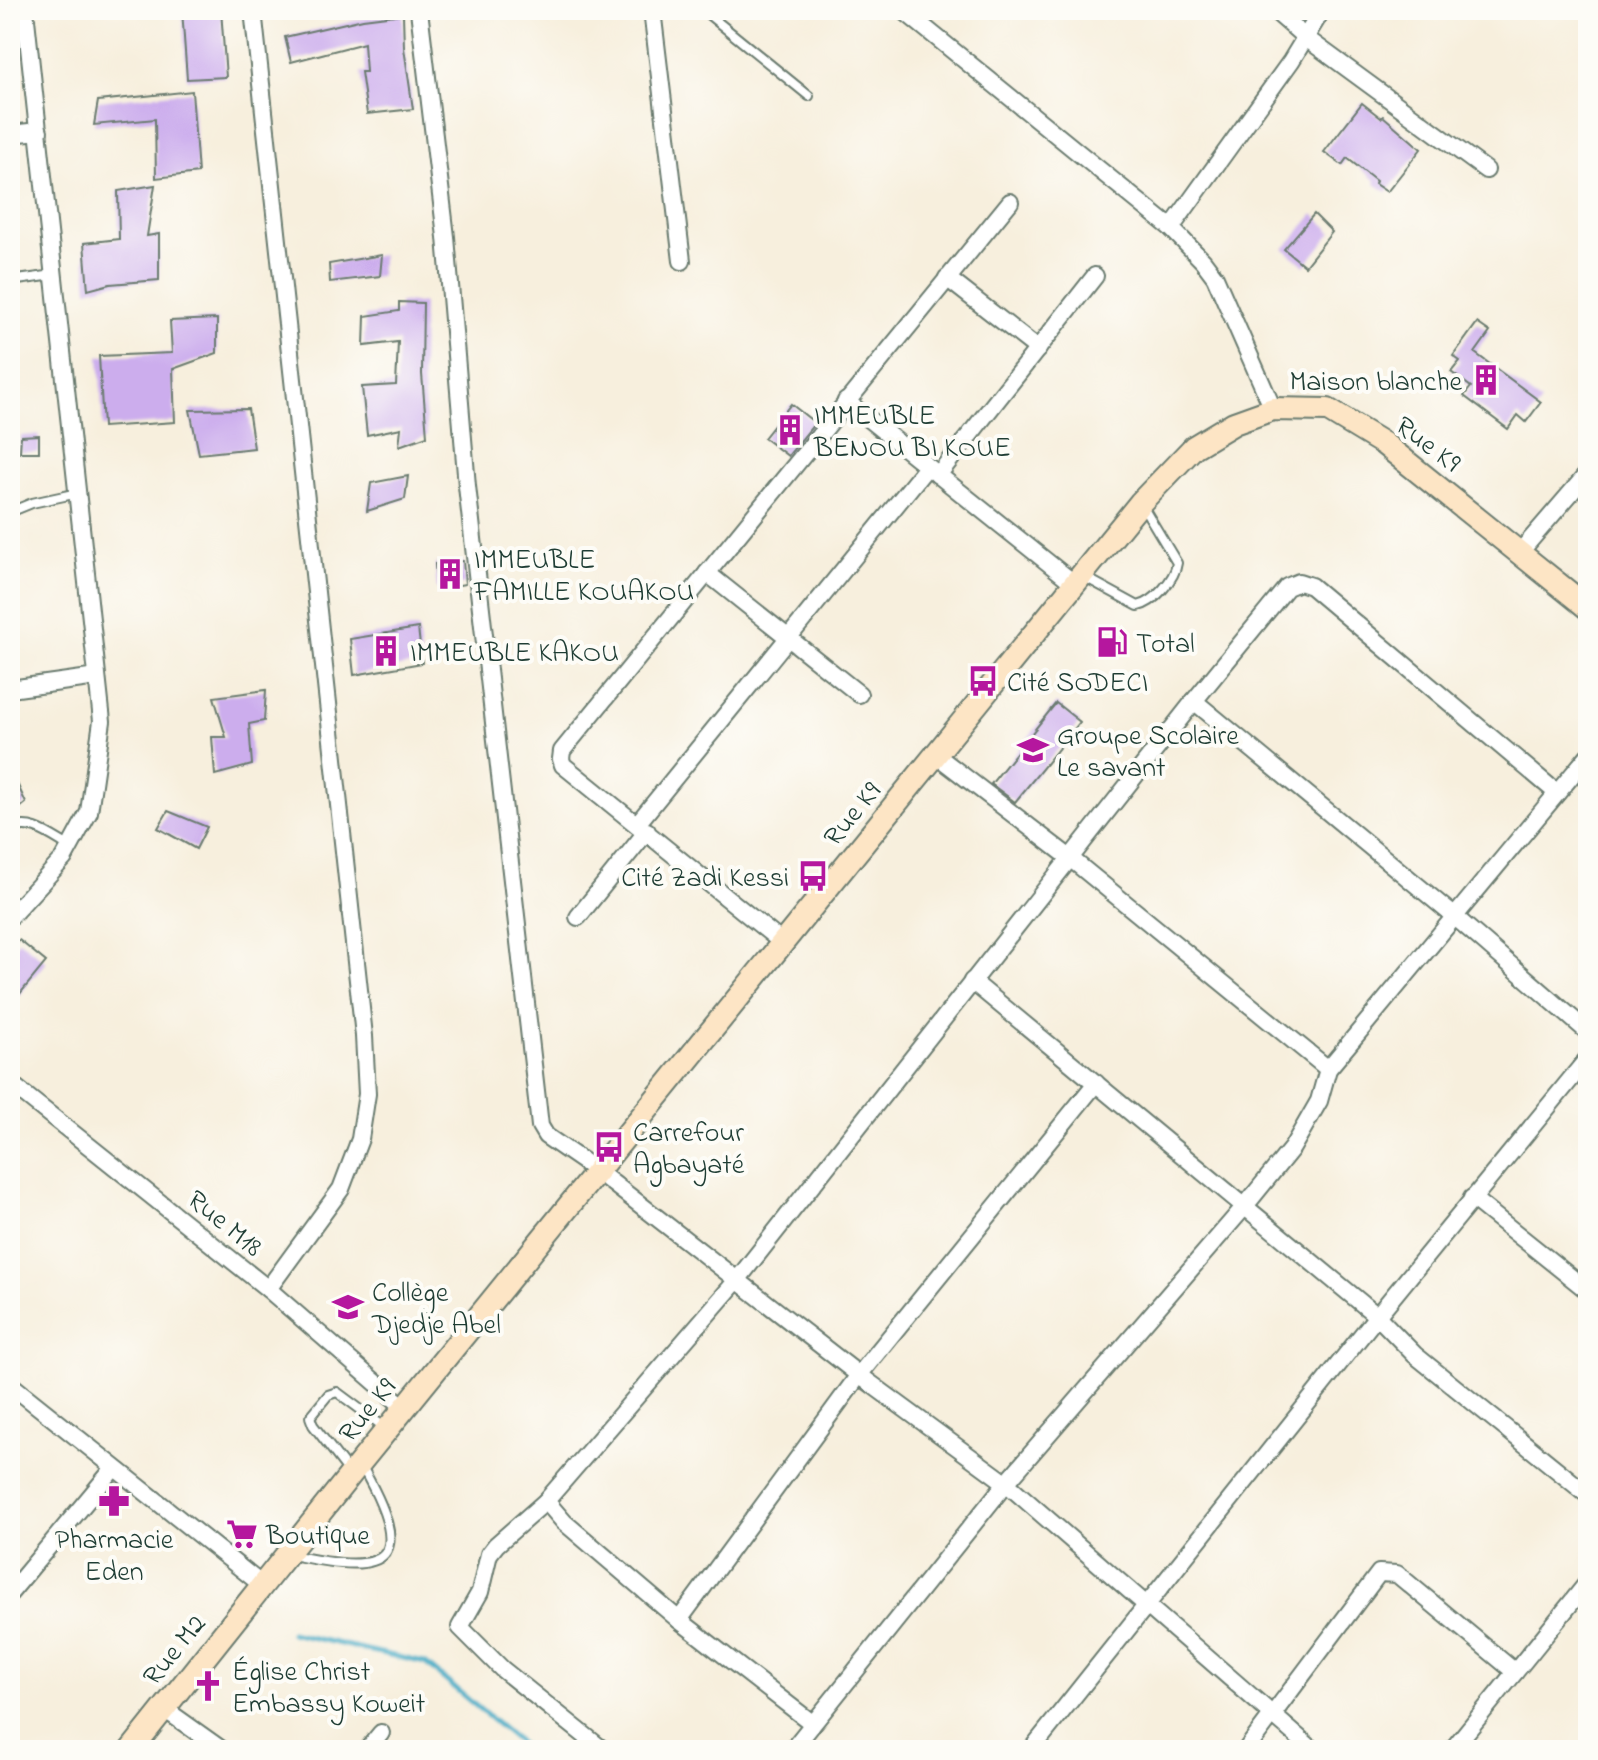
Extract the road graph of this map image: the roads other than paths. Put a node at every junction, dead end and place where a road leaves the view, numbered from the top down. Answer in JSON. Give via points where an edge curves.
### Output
{"nodes":[{"id":1,"x":25,"y":10,"type":"edge"},
{"id":2,"x":253,"y":10,"type":"edge"},
{"id":3,"x":419,"y":10,"type":"edge"},
{"id":4,"x":652,"y":10,"type":"edge"},
{"id":5,"x":703,"y":10,"type":"edge"},
{"id":6,"x":903,"y":10,"type":"edge"},
{"id":7,"x":1274,"y":10,"type":"edge"},
{"id":8,"x":1322,"y":10,"type":"edge"},
{"id":9,"x":1306,"y":38,"type":"junction"},
{"id":10,"x":809,"y":96,"type":"dead end"},
{"id":11,"x":39,"y":131,"type":"junction"},
{"id":12,"x":10,"y":134,"type":"edge"},
{"id":13,"x":1486,"y":170,"type":"dead end"},
{"id":14,"x":1010,"y":202,"type":"dead end"},
{"id":15,"x":1171,"y":228,"type":"junction"},
{"id":16,"x":682,"y":261,"type":"dead end"},
{"id":17,"x":54,"y":275,"type":"junction"},
{"id":18,"x":1095,"y":276,"type":"dead end"},
{"id":19,"x":947,"y":278,"type":"junction"},
{"id":20,"x":10,"y":281,"type":"edge"},
{"id":21,"x":1038,"y":349,"type":"junction"},
{"id":22,"x":846,"y":401,"type":"junction"},
{"id":23,"x":1273,"y":409,"type":"junction"},
{"id":24,"x":932,"y":471,"type":"junction"},
{"id":25,"x":1588,"y":473,"type":"edge"},
{"id":26,"x":78,"y":493,"type":"junction"},
{"id":27,"x":1141,"y":502,"type":"junction"},
{"id":28,"x":10,"y":512,"type":"edge"},
{"id":29,"x":1520,"y":552,"type":"junction"},
{"id":30,"x":707,"y":573,"type":"junction"},
{"id":31,"x":1080,"y":580,"type":"junction"},
{"id":32,"x":1588,"y":608,"type":"edge"},
{"id":33,"x":789,"y":637,"type":"junction"},
{"id":34,"x":97,"y":677,"type":"junction"},
{"id":35,"x":10,"y":689,"type":"edge"},
{"id":36,"x":859,"y":694,"type":"dead end"},
{"id":37,"x":1194,"y":701,"type":"junction"},
{"id":38,"x":936,"y":755,"type":"junction"},
{"id":39,"x":1588,"y":756,"type":"edge"},
{"id":40,"x":1557,"y":793,"type":"junction"},
{"id":41,"x":642,"y":827,"type":"junction"},
{"id":42,"x":10,"y":830,"type":"edge"},
{"id":43,"x":70,"y":847,"type":"junction"},
{"id":44,"x":1070,"y":858,"type":"junction"},
{"id":45,"x":1454,"y":916,"type":"junction"},
{"id":46,"x":10,"y":917,"type":"edge"},
{"id":47,"x":578,"y":917,"type":"dead end"},
{"id":48,"x":784,"y":944,"type":"junction"},
{"id":49,"x":972,"y":981,"type":"junction"},
{"id":50,"x":1588,"y":1032,"type":"edge"},
{"id":51,"x":1588,"y":1058,"type":"edge"},
{"id":52,"x":1328,"y":1069,"type":"junction"},
{"id":53,"x":10,"y":1083,"type":"edge"},
{"id":54,"x":1096,"y":1083,"type":"junction"},
{"id":55,"x":597,"y":1171,"type":"junction"},
{"id":56,"x":1472,"y":1198,"type":"junction"},
{"id":57,"x":1245,"y":1206,"type":"junction"},
{"id":58,"x":738,"y":1279,"type":"junction"},
{"id":59,"x":268,"y":1289,"type":"junction"},
{"id":60,"x":1588,"y":1291,"type":"edge"},
{"id":61,"x":1377,"y":1316,"type":"junction"},
{"id":62,"x":859,"y":1375,"type":"junction"},
{"id":63,"x":10,"y":1384,"type":"edge"},
{"id":64,"x":405,"y":1408,"type":"junction"},
{"id":65,"x":388,"y":1430,"type":"junction"},
{"id":66,"x":114,"y":1468,"type":"junction"},
{"id":67,"x":356,"y":1469,"type":"junction"},
{"id":68,"x":1006,"y":1483,"type":"junction"},
{"id":69,"x":1588,"y":1495,"type":"edge"},
{"id":70,"x":546,"y":1501,"type":"junction"},
{"id":71,"x":287,"y":1554,"type":"junction"},
{"id":72,"x":1588,"y":1582,"type":"edge"},
{"id":73,"x":262,"y":1585,"type":"junction"},
{"id":74,"x":10,"y":1593,"type":"edge"},
{"id":75,"x":1148,"y":1605,"type":"junction"},
{"id":76,"x":679,"y":1620,"type":"junction"},
{"id":77,"x":1515,"y":1672,"type":"junction"},
{"id":78,"x":163,"y":1708,"type":"junction"},
{"id":79,"x":1272,"y":1715,"type":"junction"},
{"id":80,"x":812,"y":1723,"type":"junction"},
{"id":81,"x":381,"y":1733,"type":"dead end"},
{"id":82,"x":131,"y":1750,"type":"edge"},
{"id":83,"x":222,"y":1750,"type":"edge"},
{"id":84,"x":367,"y":1750,"type":"edge"},
{"id":85,"x":603,"y":1750,"type":"edge"},
{"id":86,"x":792,"y":1750,"type":"edge"},
{"id":87,"x":1031,"y":1750,"type":"edge"},
{"id":88,"x":1246,"y":1750,"type":"edge"},
{"id":89,"x":1313,"y":1750,"type":"edge"},
{"id":90,"x":1452,"y":1750,"type":"edge"}],
"edges":[{"from":1,"to":11,"type":"street"},
{"from":2,"to":59,"type":"street","via":[[367,1094],[360,1139],[341,1189]]},
{"from":3,"to":55,"type":"street","via":[[540,1126],[546,1136]]},
{"from":4,"to":16,"type":"street"},
{"from":5,"to":10,"type":"lane"},
{"from":6,"to":15,"type":"street"},
{"from":7,"to":9,"type":"street"},
{"from":8,"to":9,"type":"street"},
{"from":9,"to":13,"type":"street"},
{"from":9,"to":15,"type":"street"},
{"from":11,"to":12,"type":"street"},
{"from":11,"to":17,"type":"street"},
{"from":14,"to":19,"type":"street"},
{"from":15,"to":23,"type":"street","via":[[1215,277]]},
{"from":17,"to":20,"type":"lane"},
{"from":17,"to":26,"type":"street"},
{"from":18,"to":21,"type":"street"},
{"from":19,"to":21,"type":"street"},
{"from":19,"to":22,"type":"street"},
{"from":21,"to":24,"type":"street"},
{"from":22,"to":24,"type":"street"},
{"from":22,"to":30,"type":"street"},
{"from":23,"to":27,"type":"street","name":"Rue K9","via":[[1234,423],[1194,447]]},
{"from":23,"to":29,"type":"street","name":"Rue K9","via":[[1328,410],[1384,444]]},
{"from":24,"to":31,"type":"street"},
{"from":24,"to":33,"type":"street"},
{"from":25,"to":29,"type":"street"},
{"from":26,"to":28,"type":"lane"},
{"from":26,"to":34,"type":"street"},
{"from":27,"to":31,"type":"street","name":"Rue K9"},
{"from":27,"to":31,"type":"lane","via":[[1177,563],[1175,574],[1148,604],[1138,606]]},
{"from":29,"to":32,"type":"street","name":"Rue K9"},
{"from":30,"to":33,"type":"street"},
{"from":30,"to":41,"type":"street","via":[[562,751],[563,765]]},
{"from":31,"to":38,"type":"street","name":"Rue K9"},
{"from":33,"to":36,"type":"street"},
{"from":33,"to":41,"type":"street"},
{"from":34,"to":35,"type":"street"},
{"from":34,"to":43,"type":"street","via":[[102,721],[89,812]]},
{"from":37,"to":40,"type":"street","via":[[1287,587],[1299,582],[1311,586]]},
{"from":37,"to":44,"type":"street"},
{"from":37,"to":45,"type":"street"},
{"from":38,"to":44,"type":"street"},
{"from":38,"to":48,"type":"street","name":"Rue K9"},
{"from":39,"to":40,"type":"street"},
{"from":40,"to":45,"type":"street"},
{"from":41,"to":47,"type":"street"},
{"from":41,"to":48,"type":"street"},
{"from":42,"to":43,"type":"lane","via":[[30,826]]},
{"from":43,"to":46,"type":"street"},
{"from":44,"to":49,"type":"street"},
{"from":44,"to":52,"type":"street"},
{"from":45,"to":50,"type":"street"},
{"from":45,"to":52,"type":"street"},
{"from":48,"to":55,"type":"street","name":"Rue K9"},
{"from":49,"to":54,"type":"street"},
{"from":49,"to":58,"type":"street"},
{"from":51,"to":56,"type":"street"},
{"from":52,"to":57,"type":"street","via":[[1304,1130]]},
{"from":53,"to":59,"type":"street","name":"Rue M18"},
{"from":54,"to":57,"type":"street"},
{"from":54,"to":62,"type":"street"},
{"from":55,"to":58,"type":"street"},
{"from":55,"to":64,"type":"street","name":"Rue K9"},
{"from":56,"to":60,"type":"street"},
{"from":56,"to":61,"type":"street"},
{"from":57,"to":61,"type":"street"},
{"from":57,"to":68,"type":"street"},
{"from":58,"to":62,"type":"street"},
{"from":58,"to":70,"type":"street"},
{"from":59,"to":64,"type":"street","name":"Rue M18"},
{"from":61,"to":69,"type":"street","via":[[1415,1355]]},
{"from":61,"to":75,"type":"street"},
{"from":62,"to":68,"type":"street"},
{"from":62,"to":76,"type":"street"},
{"from":63,"to":66,"type":"street"},
{"from":64,"to":65,"type":"street","name":"Rue K9"},
{"from":65,"to":67,"type":"street","name":"Rue K9"},
{"from":65,"to":67,"type":"lane","via":[[337,1392],[328,1395],[310,1417],[313,1425]]},
{"from":66,"to":73,"type":"street"},
{"from":66,"to":74,"type":"street"},
{"from":67,"to":71,"type":"street","name":"Rue K9"},
{"from":67,"to":71,"type":"lane","via":[[380,1498],[391,1544],[385,1555],[375,1563],[358,1565]]},
{"from":68,"to":75,"type":"street"},
{"from":68,"to":80,"type":"street"},
{"from":70,"to":76,"type":"street"},
{"from":70,"to":85,"type":"street","via":[[489,1554],[480,1592],[460,1627],[502,1669]]},
{"from":71,"to":73,"type":"street","name":"Rue K9"},
{"from":72,"to":77,"type":"street"},
{"from":73,"to":78,"type":"street","name":"Rue M2"},
{"from":75,"to":79,"type":"street"},
{"from":75,"to":87,"type":"street"},
{"from":76,"to":80,"type":"street"},
{"from":77,"to":79,"type":"street","via":[[1397,1574],[1379,1573]]},
{"from":77,"to":90,"type":"street"},
{"from":78,"to":82,"type":"street","name":"Rue M2"},
{"from":78,"to":83,"type":"street"},
{"from":79,"to":88,"type":"street"},
{"from":79,"to":89,"type":"street"},
{"from":80,"to":86,"type":"street"},
{"from":81,"to":84,"type":"street"}]}
